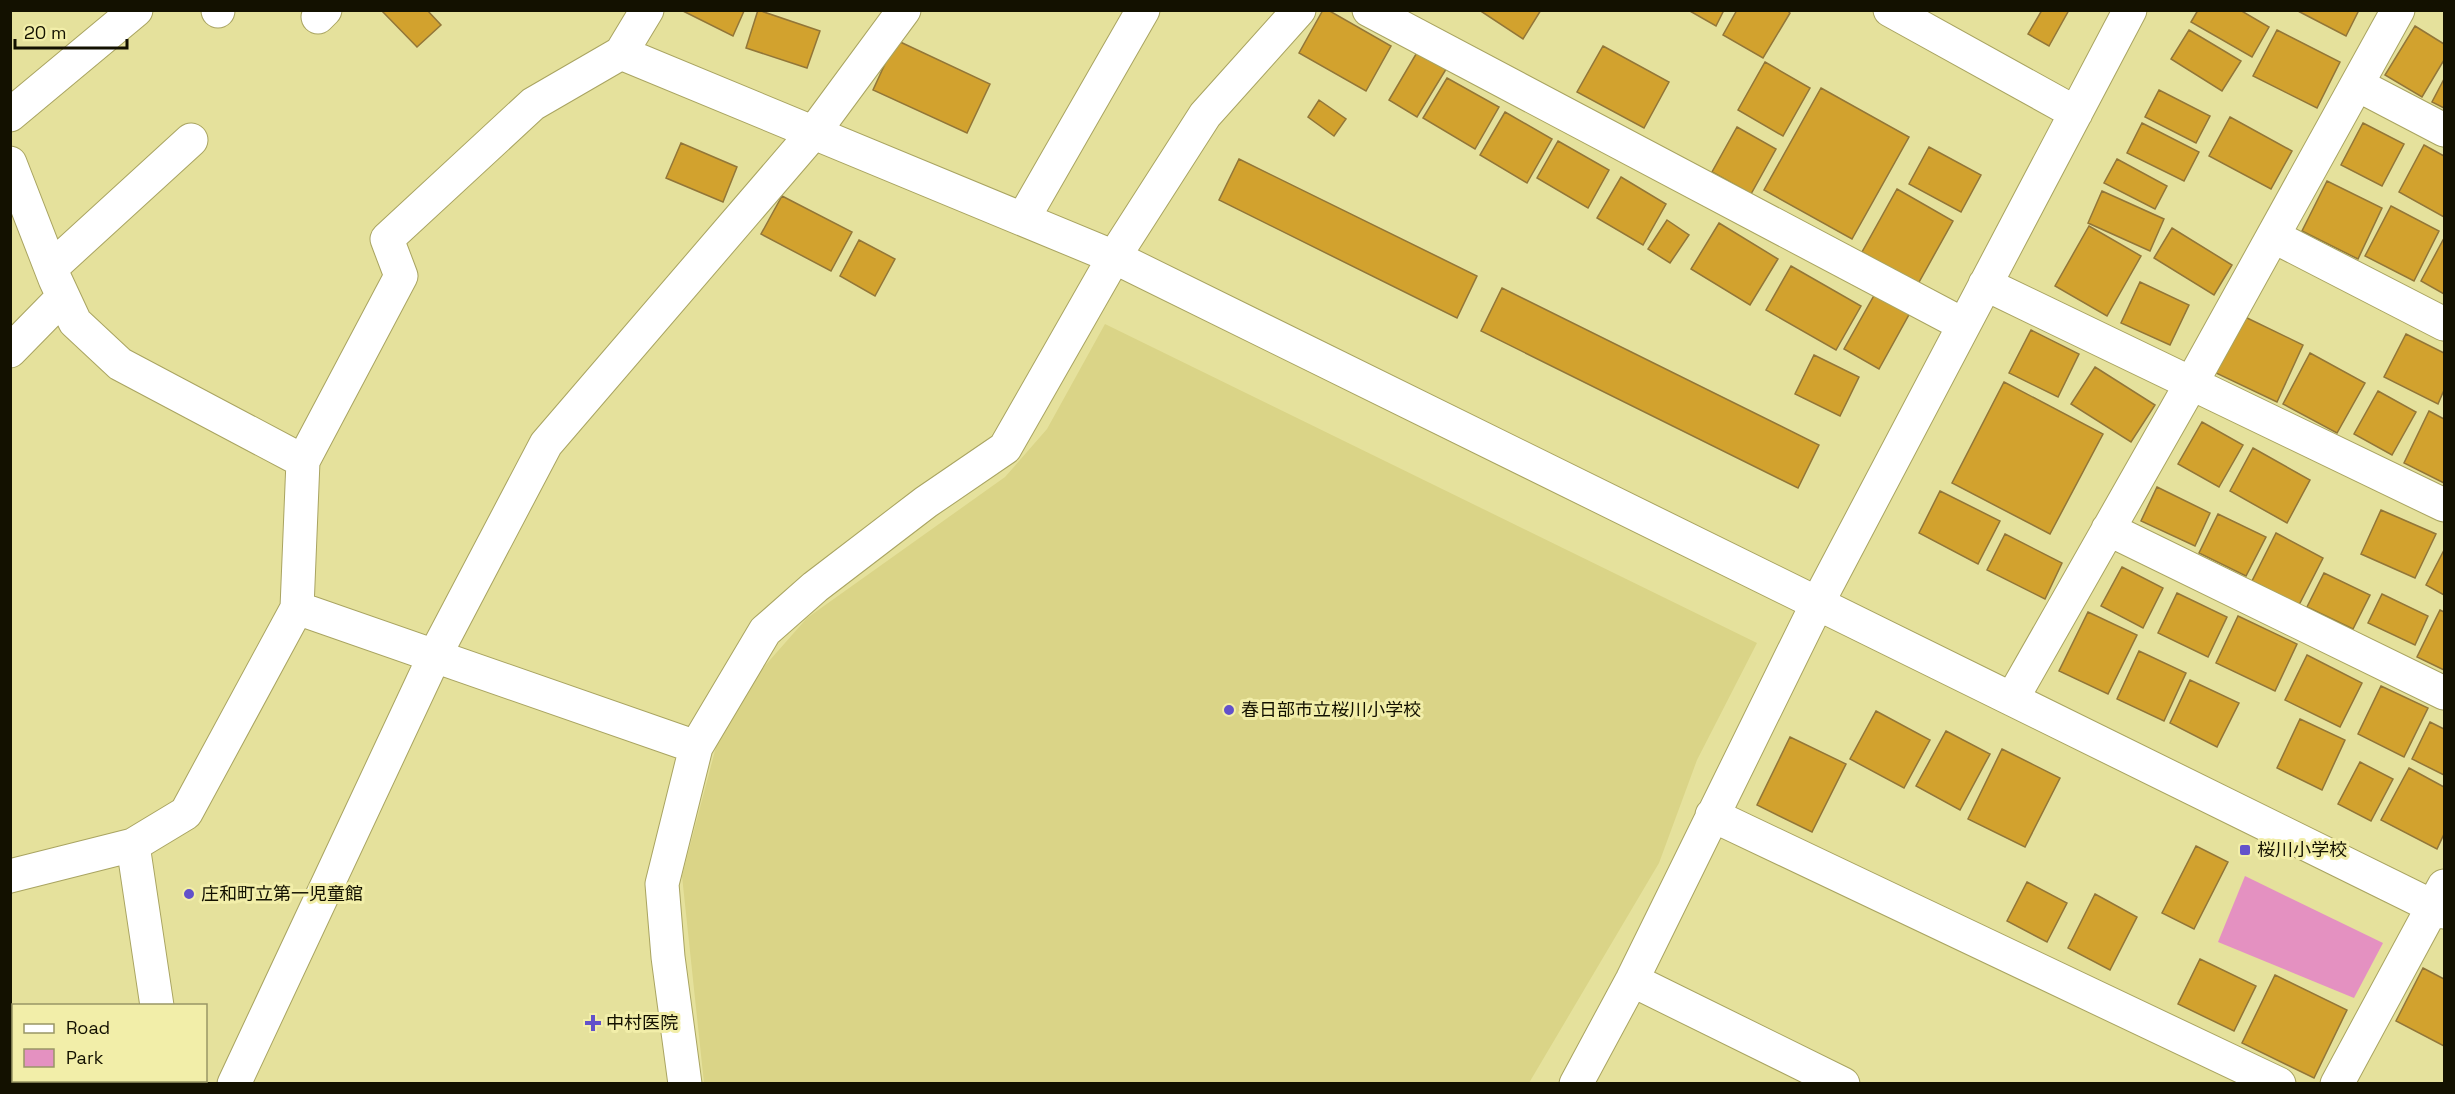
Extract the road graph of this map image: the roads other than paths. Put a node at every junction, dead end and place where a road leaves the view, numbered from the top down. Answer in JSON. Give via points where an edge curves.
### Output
{"nodes":[{"id":1,"x":136,"y":10,"type":"edge"},
{"id":2,"x":647,"y":10,"type":"edge"},
{"id":3,"x":904,"y":10,"type":"edge"},
{"id":4,"x":1143,"y":10,"type":"edge"},
{"id":5,"x":1299,"y":10,"type":"edge"},
{"id":6,"x":1369,"y":10,"type":"edge"},
{"id":7,"x":1890,"y":10,"type":"edge"},
{"id":8,"x":2130,"y":10,"type":"edge"},
{"id":9,"x":2398,"y":10,"type":"edge"},
{"id":10,"x":621,"y":52,"type":"junction"},
{"id":11,"x":2358,"y":85,"type":"junction"},
{"id":12,"x":2076,"y":113,"type":"junction"},
{"id":13,"x":10,"y":115,"type":"edge"},
{"id":14,"x":2445,"y":130,"type":"edge"},
{"id":15,"x":814,"y":132,"type":"junction"},
{"id":16,"x":191,"y":140,"type":"dead end"},
{"id":17,"x":10,"y":163,"type":"edge"},
{"id":18,"x":1023,"y":219,"type":"junction"},
{"id":19,"x":2273,"y":236,"type":"junction"},
{"id":20,"x":1114,"y":257,"type":"junction"},
{"id":21,"x":57,"y":283,"type":"junction"},
{"id":22,"x":1986,"y":284,"type":"junction"},
{"id":23,"x":2445,"y":324,"type":"edge"},
{"id":24,"x":1964,"y":326,"type":"junction"},
{"id":25,"x":10,"y":351,"type":"edge"},
{"id":26,"x":2191,"y":384,"type":"junction"},
{"id":27,"x":303,"y":461,"type":"junction"},
{"id":28,"x":2445,"y":505,"type":"edge"},
{"id":29,"x":2108,"y":529,"type":"junction"},
{"id":30,"x":1818,"y":602,"type":"junction"},
{"id":31,"x":297,"y":608,"type":"junction"},
{"id":32,"x":435,"y":655,"type":"junction"},
{"id":33,"x":2445,"y":693,"type":"edge"},
{"id":34,"x":2012,"y":699,"type":"junction"},
{"id":35,"x":696,"y":747,"type":"junction"},
{"id":36,"x":1712,"y":815,"type":"junction"},
{"id":37,"x":133,"y":845,"type":"junction"},
{"id":38,"x":10,"y":876,"type":"edge"},
{"id":39,"x":2441,"y":902,"type":"edge"},
{"id":40,"x":1632,"y":980,"type":"junction"},
{"id":41,"x":157,"y":1004,"type":"edge"},
{"id":42,"x":234,"y":1083,"type":"edge"},
{"id":43,"x":685,"y":1083,"type":"edge"},
{"id":44,"x":1576,"y":1083,"type":"edge"},
{"id":45,"x":1843,"y":1083,"type":"edge"},
{"id":46,"x":2279,"y":1083,"type":"edge"},
{"id":47,"x":2337,"y":1083,"type":"edge"}],
"edges":[{"from":1,"to":13,"type":"street"},
{"from":2,"to":10,"type":"street"},
{"from":3,"to":15,"type":"street"},
{"from":4,"to":18,"type":"street"},
{"from":5,"to":20,"type":"street","via":[[1205,115]]},
{"from":6,"to":24,"type":"street"},
{"from":7,"to":12,"type":"street"},
{"from":8,"to":12,"type":"street"},
{"from":9,"to":11,"type":"street"},
{"from":10,"to":15,"type":"street"},
{"from":10,"to":27,"type":"street","via":[[533,104],[387,239],[401,276]]},
{"from":11,"to":14,"type":"street"},
{"from":11,"to":19,"type":"street"},
{"from":12,"to":22,"type":"street"},
{"from":15,"to":18,"type":"street"},
{"from":15,"to":32,"type":"street","via":[[546,444]]},
{"from":16,"to":21,"type":"street"},
{"from":17,"to":21,"type":"street"},
{"from":18,"to":20,"type":"street"},
{"from":19,"to":23,"type":"street"},
{"from":19,"to":26,"type":"street"},
{"from":20,"to":30,"type":"street"},
{"from":20,"to":35,"type":"street","via":[[1005,448],[926,501],[815,587],[765,632]]},
{"from":21,"to":25,"type":"street"},
{"from":21,"to":27,"type":"street","via":[[75,322],[120,364]]},
{"from":22,"to":24,"type":"street"},
{"from":22,"to":26,"type":"street"},
{"from":24,"to":30,"type":"street"},
{"from":26,"to":28,"type":"street"},
{"from":26,"to":29,"type":"street"},
{"from":27,"to":31,"type":"street"},
{"from":29,"to":33,"type":"street"},
{"from":29,"to":34,"type":"street"},
{"from":30,"to":34,"type":"street"},
{"from":30,"to":36,"type":"street"},
{"from":31,"to":32,"type":"street"},
{"from":31,"to":37,"type":"street","via":[[186,813]]},
{"from":32,"to":35,"type":"street"},
{"from":32,"to":42,"type":"street"},
{"from":34,"to":39,"type":"street"},
{"from":35,"to":43,"type":"street","via":[[662,884]]},
{"from":36,"to":40,"type":"street"},
{"from":36,"to":46,"type":"street"},
{"from":37,"to":38,"type":"street"},
{"from":37,"to":41,"type":"street"},
{"from":39,"to":47,"type":"street"},
{"from":40,"to":44,"type":"street"},
{"from":40,"to":45,"type":"street"}]}
